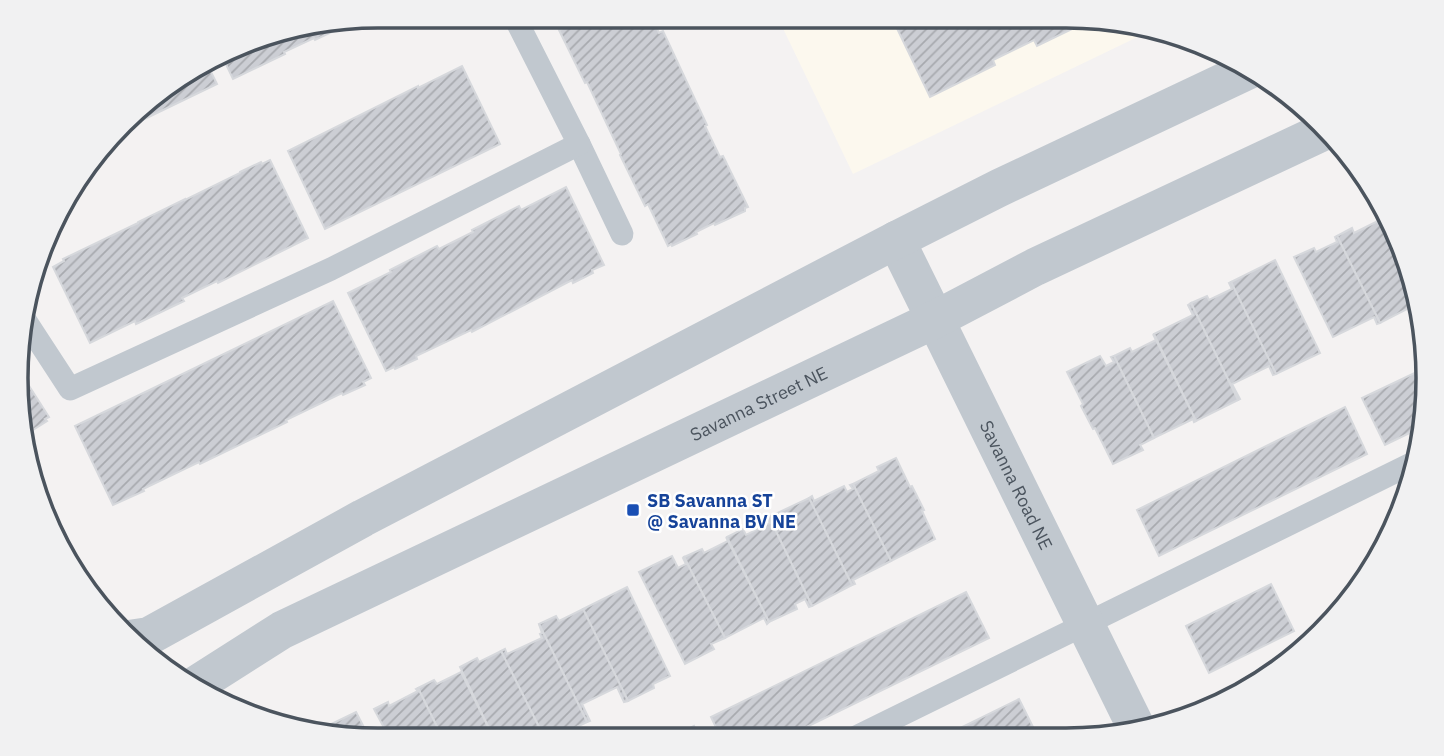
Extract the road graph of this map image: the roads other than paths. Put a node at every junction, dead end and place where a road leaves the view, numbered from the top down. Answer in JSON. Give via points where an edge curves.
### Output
{"nodes":[{"id":1,"x":520,"y":28,"type":"edge"},
{"id":2,"x":1240,"y":74,"type":"edge"},
{"id":3,"x":1316,"y":134,"type":"edge"},
{"id":4,"x":579,"y":144,"type":"junction"},
{"id":5,"x":622,"y":234,"type":"dead end"},
{"id":6,"x":896,"y":240,"type":"junction"},
{"id":7,"x":936,"y":319,"type":"junction"},
{"id":8,"x":31,"y":331,"type":"edge"},
{"id":9,"x":1404,"y":467,"type":"edge"},
{"id":10,"x":1086,"y":625,"type":"junction"},
{"id":11,"x":143,"y":637,"type":"edge"},
{"id":12,"x":203,"y":681,"type":"edge"},
{"id":13,"x":1133,"y":721,"type":"edge"},
{"id":14,"x":875,"y":728,"type":"edge"}],
"edges":[{"from":1,"to":4,"type":"lane"},
{"from":2,"to":6,"type":"street"},
{"from":3,"to":7,"type":"street","name":"Savanna Street NE","via":[[1035,267]]},
{"from":4,"to":5,"type":"lane"},
{"from":4,"to":8,"type":"lane","via":[[331,269],[69,388]]},
{"from":6,"to":7,"type":"street","name":"Savanna Road NE"},
{"from":6,"to":11,"type":"street"},
{"from":7,"to":10,"type":"street","name":"Savanna Road NE"},
{"from":7,"to":12,"type":"street","name":"Savanna Street NE","via":[[282,631]]},
{"from":9,"to":10,"type":"lane"},
{"from":10,"to":13,"type":"street","name":"Savanna Road NE"},
{"from":10,"to":14,"type":"lane"}]}
